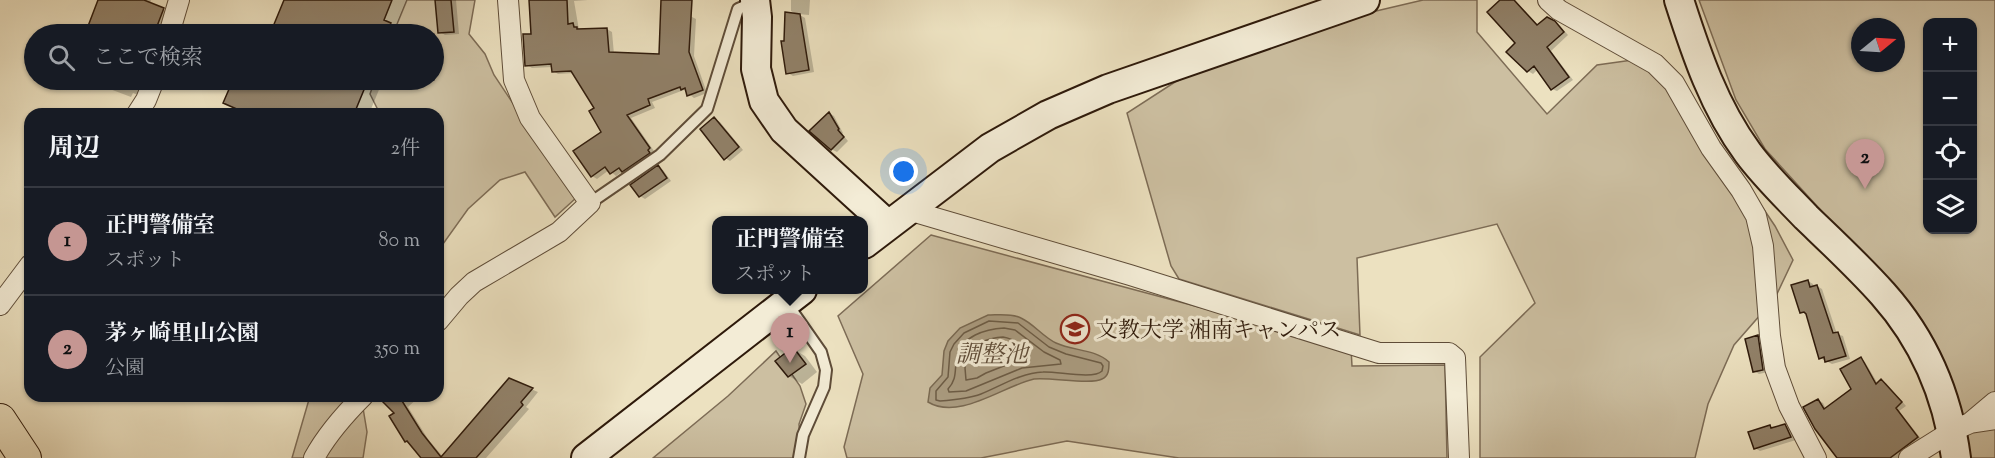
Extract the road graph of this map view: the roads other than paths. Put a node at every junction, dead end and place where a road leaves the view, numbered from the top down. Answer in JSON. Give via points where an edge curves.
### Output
{"nodes":[{"id":1,"x":179,"y":0,"type":"edge"},
{"id":2,"x":508,"y":0,"type":"edge"},
{"id":3,"x":755,"y":0,"type":"edge"},
{"id":4,"x":1365,"y":0,"type":"edge"},
{"id":5,"x":1548,"y":0,"type":"edge"},
{"id":6,"x":1679,"y":0,"type":"edge"},
{"id":7,"x":173,"y":24,"type":"edge"},
{"id":8,"x":150,"y":90,"type":"edge"},
{"id":9,"x":141,"y":108,"type":"edge"},
{"id":10,"x":590,"y":203,"type":"junction"},
{"id":11,"x":898,"y":218,"type":"junction"},
{"id":12,"x":868,"y":241,"type":"edge"},
{"id":13,"x":24,"y":273,"type":"edge"},
{"id":14,"x":794,"y":296,"type":"edge"},
{"id":15,"x":0,"y":305,"type":"edge"},
{"id":16,"x":444,"y":314,"type":"edge"},
{"id":17,"x":357,"y":402,"type":"edge"},
{"id":18,"x":1995,"y":402,"type":"edge"},
{"id":19,"x":1995,"y":419,"type":"edge"},
{"id":20,"x":0,"y":420,"type":"edge"},
{"id":21,"x":1959,"y":437,"type":"edge"},
{"id":22,"x":25,"y":458,"type":"edge"},
{"id":23,"x":314,"y":458,"type":"edge"},
{"id":24,"x":586,"y":458,"type":"edge"},
{"id":25,"x":799,"y":458,"type":"edge"},
{"id":26,"x":1459,"y":458,"type":"edge"},
{"id":27,"x":1816,"y":458,"type":"edge"},
{"id":28,"x":1908,"y":458,"type":"edge"}],
"edges":[{"from":1,"to":7,"type":"street"},
{"from":2,"to":10,"type":"street","via":[[514,80],[530,118]]},
{"from":3,"to":10,"type":"lane","via":[[738,9],[707,109],[660,155]]},
{"from":3,"to":11,"type":"street","via":[[756,69],[764,101],[784,130]]},
{"from":4,"to":11,"type":"street","via":[[1108,89],[1048,115],[990,148]]},
{"from":5,"to":27,"type":"street","via":[[1558,10],[1655,64],[1674,83],[1751,207],[1763,246],[1775,368],[1789,406]]},
{"from":6,"to":21,"type":"street","via":[[1699,62],[1747,153],[1883,295],[1908,327],[1929,363]]},
{"from":8,"to":9,"type":"street"},
{"from":10,"to":16,"type":"street","via":[[559,232],[474,282]]},
{"from":11,"to":12,"type":"street"},
{"from":11,"to":26,"type":"street","via":[[1118,271],[1379,353],[1449,353],[1455,358]]},
{"from":13,"to":15,"type":"street"},
{"from":14,"to":24,"type":"street"},
{"from":14,"to":25,"type":"lane","via":[[826,370],[824,387],[803,435]]},
{"from":17,"to":23,"type":"street","via":[[324,439]]},
{"from":18,"to":21,"type":"street"},
{"from":19,"to":21,"type":"street"},
{"from":20,"to":22,"type":"main road"},
{"from":21,"to":28,"type":"street"}]}
